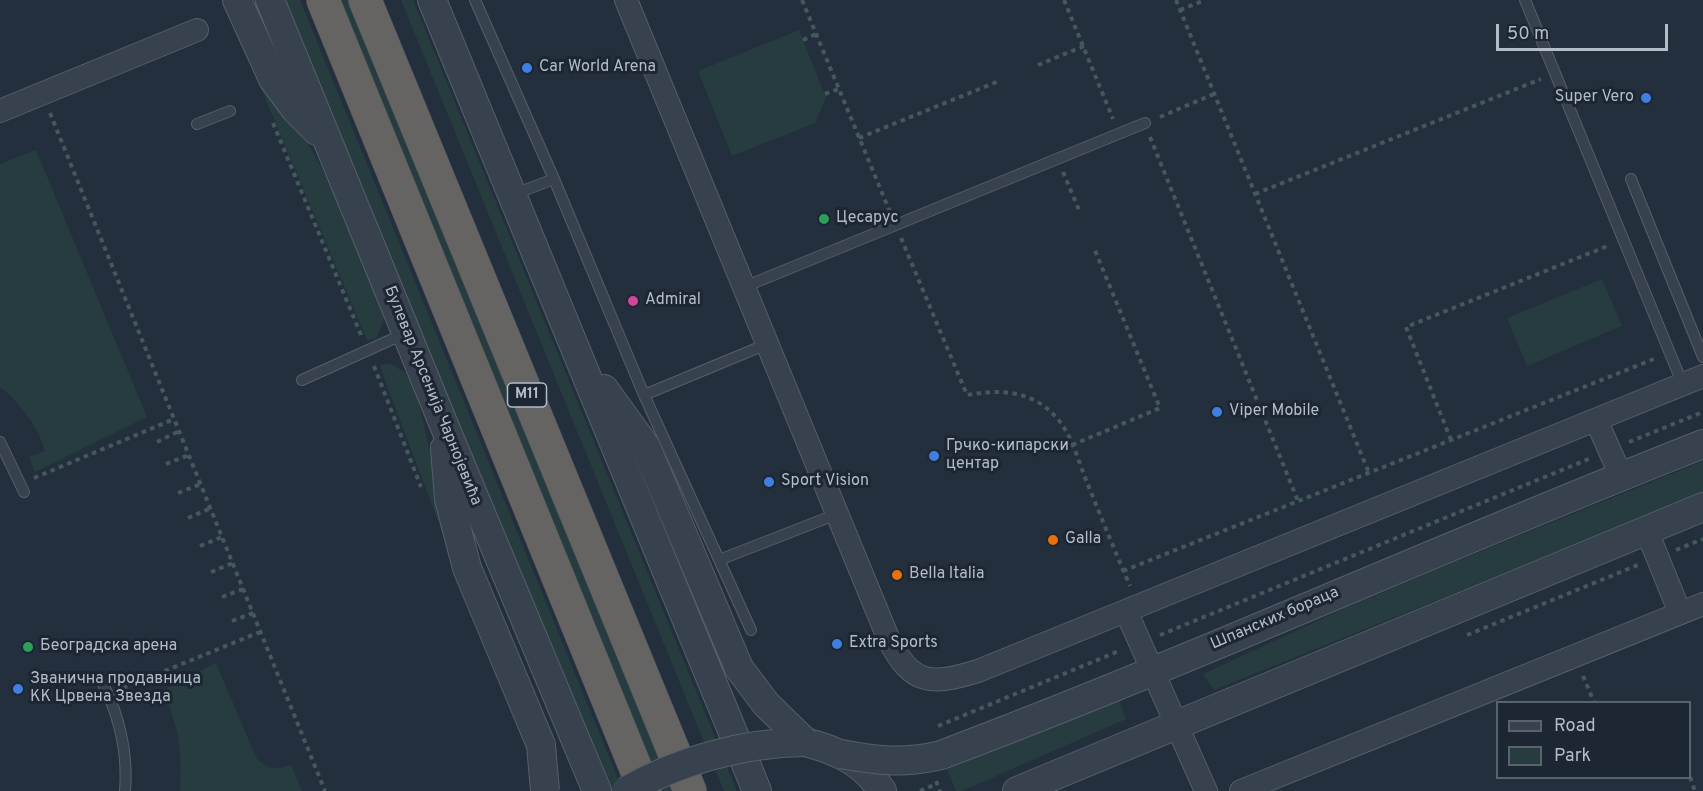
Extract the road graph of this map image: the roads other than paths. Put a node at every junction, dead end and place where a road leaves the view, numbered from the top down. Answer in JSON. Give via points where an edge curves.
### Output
{"nodes":[{"id":1,"x":237,"y":0,"type":"edge"},
{"id":2,"x":270,"y":0,"type":"edge"},
{"id":3,"x":323,"y":0,"type":"edge"},
{"id":4,"x":364,"y":0,"type":"edge"},
{"id":5,"x":432,"y":0,"type":"edge"},
{"id":6,"x":450,"y":0,"type":"edge"},
{"id":7,"x":475,"y":0,"type":"edge"},
{"id":8,"x":626,"y":0,"type":"edge"},
{"id":9,"x":1525,"y":0,"type":"edge"},
{"id":10,"x":197,"y":30,"type":"dead end"},
{"id":11,"x":463,"y":76,"type":"junction"},
{"id":12,"x":0,"y":111,"type":"edge"},
{"id":13,"x":230,"y":111,"type":"dead end"},
{"id":14,"x":1145,"y":123,"type":"road end"},
{"id":15,"x":197,"y":124,"type":"dead end"},
{"id":16,"x":329,"y":143,"type":"junction"},
{"id":17,"x":554,"y":179,"type":"junction"},
{"id":18,"x":1631,"y":179,"type":"dead end"},
{"id":19,"x":512,"y":195,"type":"junction"},
{"id":20,"x":744,"y":287,"type":"junction"},
{"id":21,"x":406,"y":333,"type":"junction"},
{"id":22,"x":767,"y":344,"type":"junction"},
{"id":23,"x":579,"y":356,"type":"junction"},
{"id":24,"x":1703,"y":357,"type":"edge"},
{"id":25,"x":302,"y":380,"type":"dead end"},
{"id":26,"x":1693,"y":381,"type":"edge"},
{"id":27,"x":644,"y":395,"type":"junction"},
{"id":28,"x":1596,"y":420,"type":"junction"},
{"id":29,"x":444,"y":425,"type":"junction"},
{"id":30,"x":0,"y":442,"type":"edge"},
{"id":31,"x":1703,"y":444,"type":"edge"},
{"id":32,"x":1621,"y":476,"type":"junction"},
{"id":33,"x":22,"y":488,"type":"road end"},
{"id":34,"x":1703,"y":507,"type":"edge"},
{"id":35,"x":837,"y":514,"type":"junction"},
{"id":36,"x":1646,"y":530,"type":"junction"},
{"id":37,"x":719,"y":560,"type":"junction"},
{"id":38,"x":1703,"y":604,"type":"edge"},
{"id":39,"x":1132,"y":608,"type":"junction"},
{"id":40,"x":1680,"y":613,"type":"junction"},
{"id":41,"x":751,"y":630,"type":"dead end"},
{"id":42,"x":1152,"y":670,"type":"junction"},
{"id":43,"x":106,"y":689,"type":"road end"},
{"id":44,"x":1177,"y":724,"type":"junction"},
{"id":45,"x":805,"y":742,"type":"junction"},
{"id":46,"x":841,"y":754,"type":"junction"},
{"id":47,"x":125,"y":791,"type":"edge"},
{"id":48,"x":545,"y":791,"type":"edge"},
{"id":49,"x":597,"y":791,"type":"edge"},
{"id":50,"x":626,"y":791,"type":"edge"},
{"id":51,"x":645,"y":791,"type":"edge"},
{"id":52,"x":690,"y":791,"type":"edge"},
{"id":53,"x":757,"y":791,"type":"edge"},
{"id":54,"x":882,"y":791,"type":"edge"},
{"id":55,"x":1017,"y":791,"type":"edge"},
{"id":56,"x":1206,"y":791,"type":"edge"},
{"id":57,"x":1241,"y":791,"type":"edge"}],
"edges":[{"from":1,"to":16,"type":"street","via":[[273,80]]},
{"from":2,"to":16,"type":"street","name":"Булевар Арсенија Чарнојевића"},
{"from":3,"to":51,"type":"highway","number":"M11"},
{"from":4,"to":52,"type":"highway","number":"M11"},
{"from":5,"to":11,"type":"street"},
{"from":6,"to":11,"type":"street"},
{"from":7,"to":17,"type":"lane"},
{"from":8,"to":20,"type":"street"},
{"from":9,"to":26,"type":"lane","via":[[1670,353]]},
{"from":10,"to":12,"type":"street"},
{"from":11,"to":19,"type":"street"},
{"from":13,"to":15,"type":"lane"},
{"from":14,"to":20,"type":"lane"},
{"from":16,"to":21,"type":"street","name":"Булевар Арсенија Чарнојевића"},
{"from":17,"to":19,"type":"lane"},
{"from":17,"to":27,"type":"lane"},
{"from":18,"to":24,"type":"lane"},
{"from":19,"to":23,"type":"street"},
{"from":20,"to":22,"type":"street"},
{"from":21,"to":25,"type":"lane"},
{"from":21,"to":29,"type":"street","name":"Булевар Арсенија Чарнојевића"},
{"from":22,"to":27,"type":"lane"},
{"from":22,"to":35,"type":"street"},
{"from":23,"to":45,"type":"street","bridge":true,"via":[[646,447],[739,668],[766,704]]},
{"from":23,"to":53,"type":"street"},
{"from":26,"to":28,"type":"street"},
{"from":27,"to":37,"type":"lane"},
{"from":28,"to":32,"type":"street"},
{"from":28,"to":39,"type":"street"},
{"from":29,"to":48,"type":"street","bridge":true,"via":[[449,499],[467,568],[541,745]]},
{"from":29,"to":49,"type":"street","name":"Булевар Арсенија Чарнојевића"},
{"from":30,"to":33,"type":"lane"},
{"from":31,"to":32,"type":"street","name":"Шпанских бораца"},
{"from":32,"to":42,"type":"street","name":"Шпанских бораца"},
{"from":34,"to":36,"type":"street"},
{"from":35,"to":37,"type":"lane"},
{"from":35,"to":39,"type":"street","via":[[895,652],[907,668],[937,681],[978,671]]},
{"from":36,"to":40,"type":"street"},
{"from":36,"to":44,"type":"street"},
{"from":37,"to":41,"type":"lane"},
{"from":38,"to":40,"type":"street"},
{"from":39,"to":42,"type":"street","via":[[1140,643]]},
{"from":40,"to":57,"type":"street"},
{"from":42,"to":44,"type":"street"},
{"from":42,"to":46,"type":"street","name":"Шпанских бораца","bridge":true,"via":[[941,755],[922,760],[880,761]]},
{"from":43,"to":47,"type":"lane","via":[[123,740]]},
{"from":44,"to":55,"type":"street"},
{"from":44,"to":56,"type":"street"},
{"from":45,"to":46,"type":"street"},
{"from":45,"to":50,"type":"street","bridge":true,"via":[[776,742],[686,762]]},
{"from":46,"to":54,"type":"street","via":[[862,767]]}]}
